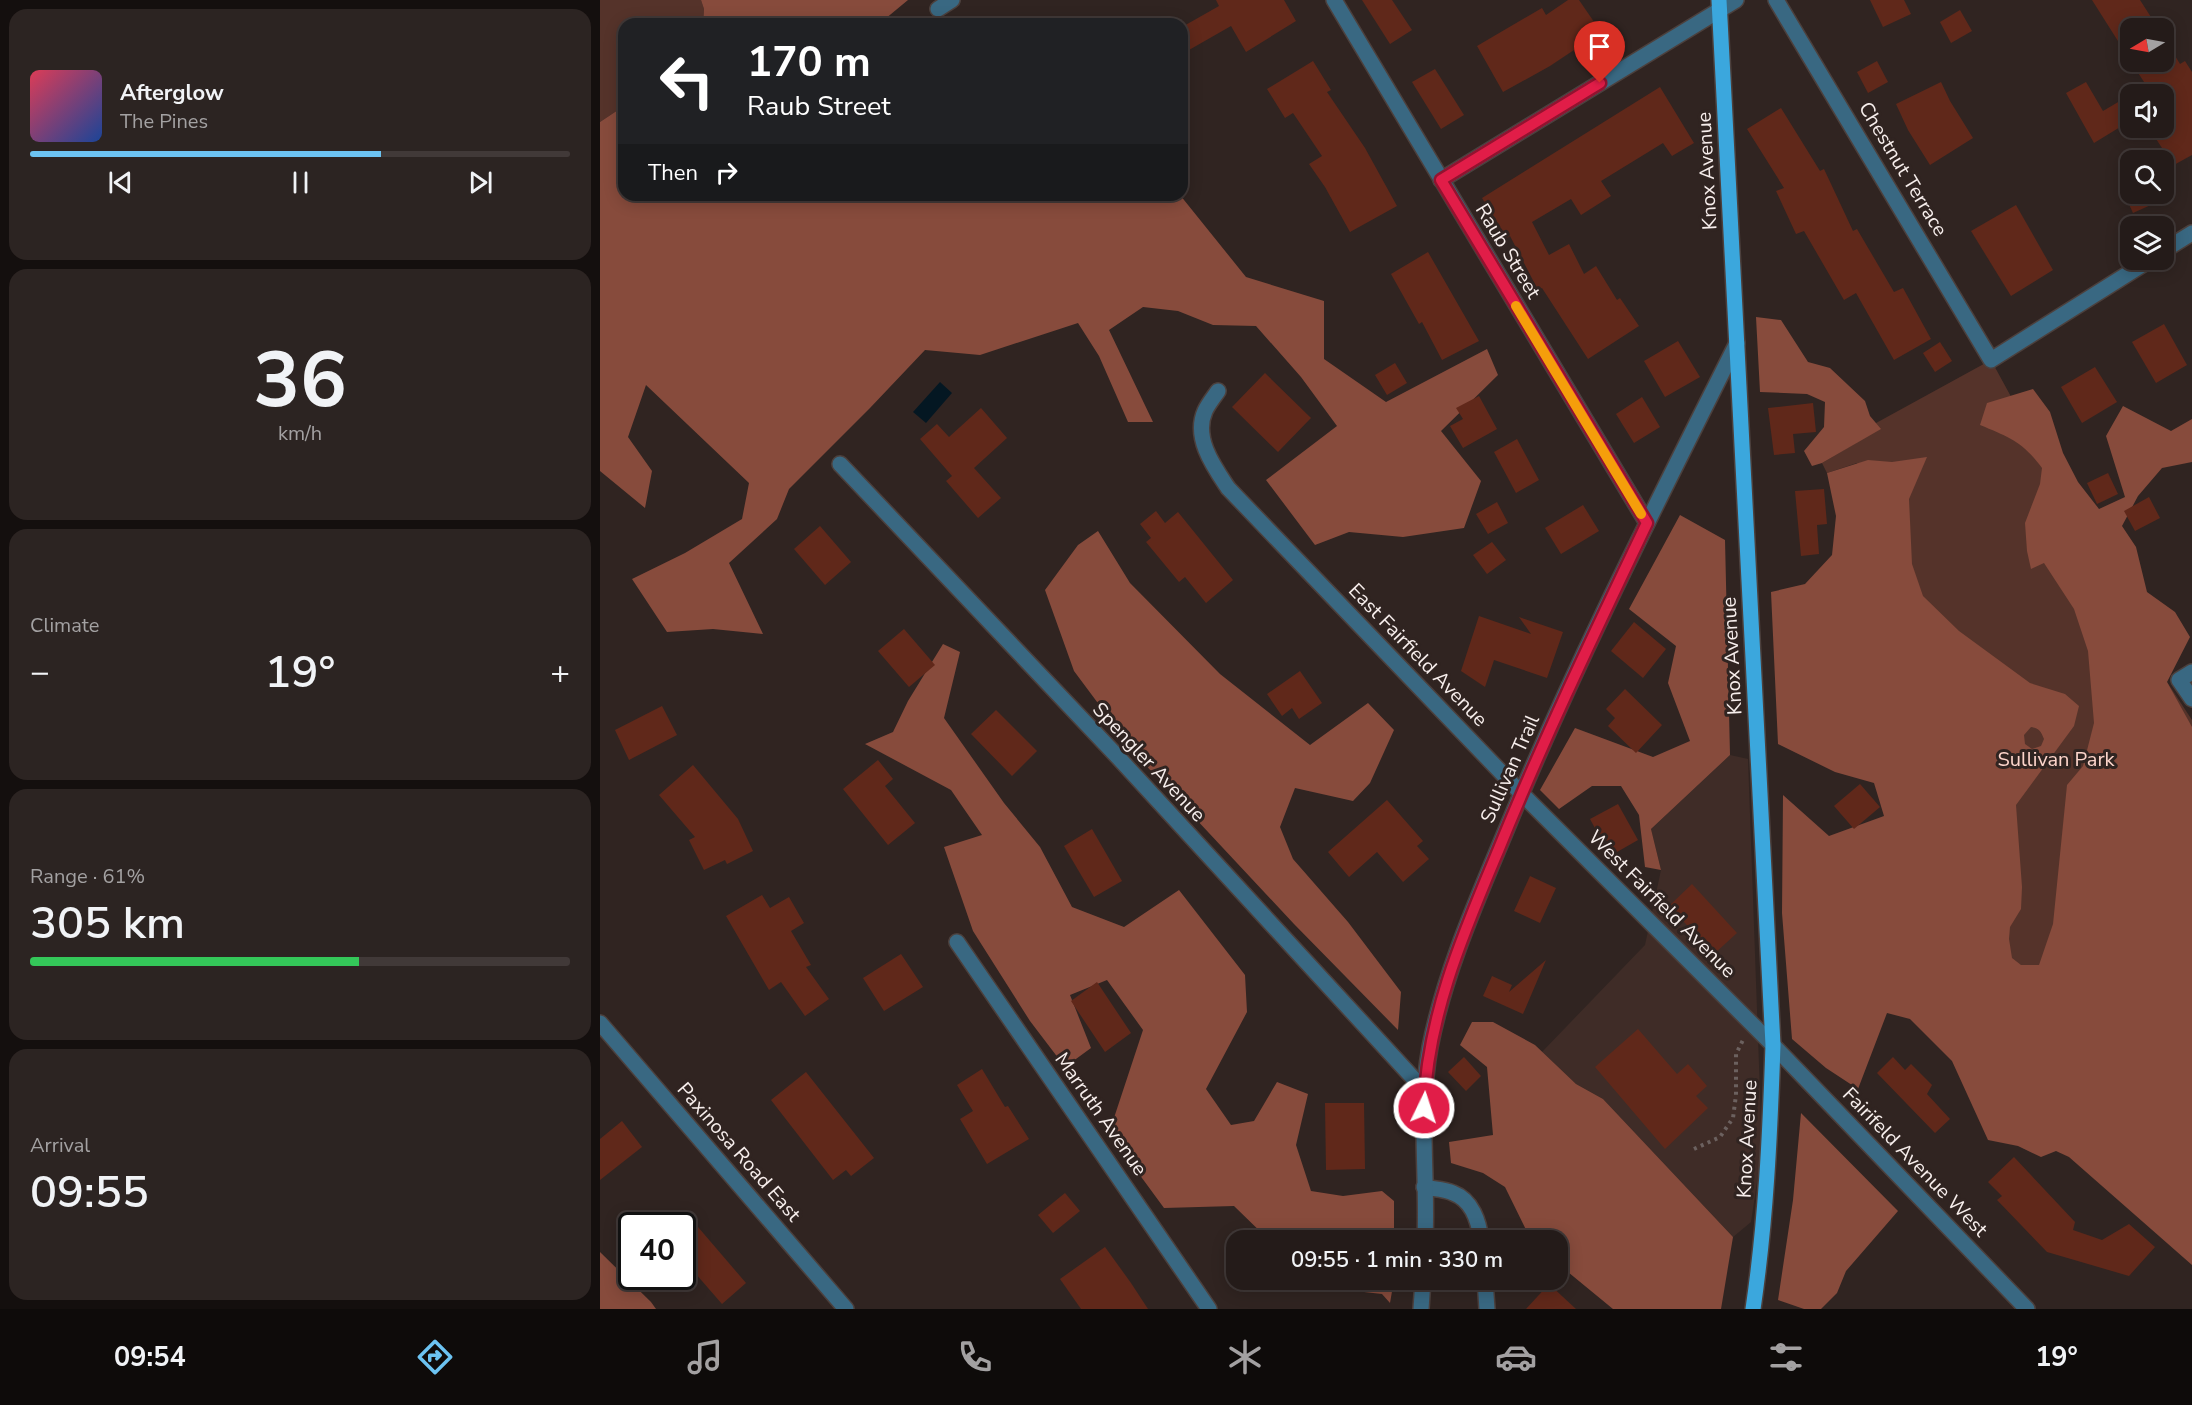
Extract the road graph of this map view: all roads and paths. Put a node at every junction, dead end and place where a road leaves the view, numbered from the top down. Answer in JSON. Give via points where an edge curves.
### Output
{"nodes":[{"id":1,"x":952,"y":0,"type":"edge"},
{"id":2,"x":1334,"y":0,"type":"edge"},
{"id":3,"x":1736,"y":0,"type":"edge"},
{"id":4,"x":1776,"y":0,"type":"edge"},
{"id":5,"x":1720,"y":5,"type":"edge"},
{"id":6,"x":938,"y":9,"type":"dead end"},
{"id":7,"x":1441,"y":180,"type":"junction"},
{"id":8,"x":2192,"y":233,"type":"edge"},
{"id":9,"x":2174,"y":244,"type":"edge"},
{"id":10,"x":2134,"y":270,"type":"edge"},
{"id":11,"x":1737,"y":343,"type":"junction"},
{"id":12,"x":1218,"y":391,"type":"dead end"},
{"id":13,"x":840,"y":464,"type":"dead end"},
{"id":14,"x":1647,"y":523,"type":"junction"},
{"id":15,"x":2186,"y":676,"type":"edge"},
{"id":16,"x":2192,"y":699,"type":"edge"},
{"id":17,"x":1521,"y":793,"type":"junction"},
{"id":18,"x":957,"y":942,"type":"dead end"},
{"id":19,"x":1751,"y":1022,"type":"junction"},
{"id":20,"x":600,"y":1023,"type":"edge"},
{"id":21,"x":1773,"y":1045,"type":"junction"},
{"id":22,"x":1425,"y":1091,"type":"junction"},
{"id":23,"x":1694,"y":1149,"type":"dead end"},
{"id":24,"x":1425,"y":1187,"type":"junction"},
{"id":25,"x":1425,"y":1230,"type":"edge"},
{"id":26,"x":1480,"y":1230,"type":"edge"},
{"id":27,"x":1422,"y":1290,"type":"edge"},
{"id":28,"x":1486,"y":1290,"type":"edge"},
{"id":29,"x":846,"y":1309,"type":"edge"},
{"id":30,"x":1209,"y":1309,"type":"edge"},
{"id":31,"x":1421,"y":1309,"type":"edge"},
{"id":32,"x":1487,"y":1309,"type":"edge"},
{"id":33,"x":1753,"y":1309,"type":"edge"},
{"id":34,"x":2027,"y":1309,"type":"edge"}],
"edges":[{"from":1,"to":6,"type":"street"},
{"from":2,"to":7,"type":"street","name":"Raub Street"},
{"from":3,"to":5,"type":"street"},
{"from":4,"to":10,"type":"street","name":"Chestnut Terrace","via":[[1991,360]]},
{"from":5,"to":7,"type":"street"},
{"from":5,"to":11,"type":"main road","name":"Knox Avenue"},
{"from":7,"to":14,"type":"street","name":"Raub Street"},
{"from":8,"to":9,"type":"street"},
{"from":11,"to":14,"type":"street","name":"Sullivan Trail"},
{"from":11,"to":21,"type":"main road","name":"Knox Avenue"},
{"from":12,"to":17,"type":"street","name":"East Fairfield Avenue","via":[[1204,412],[1202,433],[1205,450],[1228,488]]},
{"from":13,"to":22,"type":"street","name":"Spengler Avenue","via":[[1116,755]]},
{"from":14,"to":17,"type":"street","name":"Sullivan Trail"},
{"from":15,"to":16,"type":"street"},
{"from":17,"to":19,"type":"street","name":"West Fairfield Avenue"},
{"from":17,"to":22,"type":"street","name":"Sullivan Trail","via":[[1456,953],[1430,1048]]},
{"from":18,"to":30,"type":"street","name":"Marruth Avenue"},
{"from":19,"to":21,"type":"street","name":"West Fairfield Avenue"},
{"from":19,"to":23,"type":"path","via":[[1736,1054],[1732,1118],[1719,1137]]},
{"from":20,"to":29,"type":"street","name":"Paxinosa Road East"},
{"from":21,"to":33,"type":"main road","name":"Knox Avenue","via":[[1769,1166]]},
{"from":21,"to":34,"type":"street","name":"Fairifeld Avenue West"},
{"from":22,"to":24,"type":"street","name":"Sullivan Trail"},
{"from":24,"to":25,"type":"street","name":"Sullivan Trail"},
{"from":24,"to":26,"type":"street","via":[[1454,1193],[1470,1205]]},
{"from":27,"to":31,"type":"street"},
{"from":28,"to":32,"type":"street"}]}
